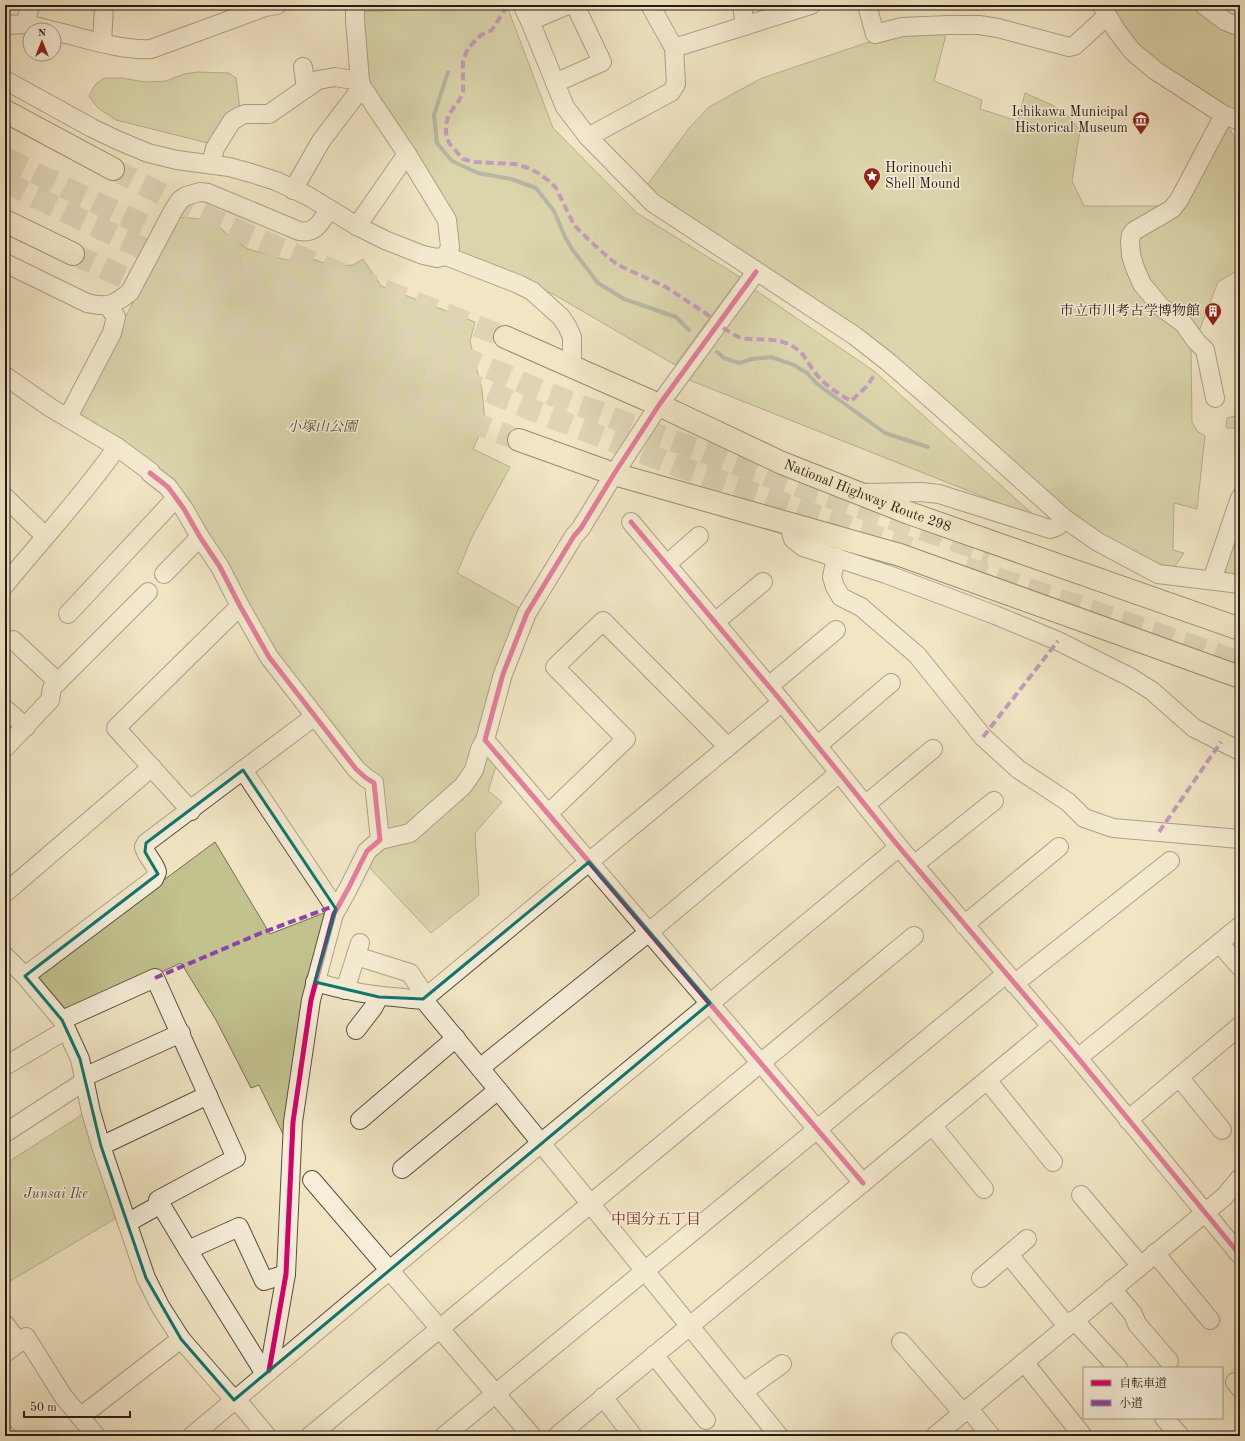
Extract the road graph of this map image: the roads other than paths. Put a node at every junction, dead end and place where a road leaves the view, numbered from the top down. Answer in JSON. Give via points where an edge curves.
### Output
{"nodes":[{"id":1,"x":30,"y":5,"type":"edge"},
{"id":2,"x":104,"y":5,"type":"edge"},
{"id":3,"x":277,"y":5,"type":"edge"},
{"id":4,"x":355,"y":5,"type":"edge"},
{"id":5,"x":522,"y":5,"type":"edge"},
{"id":6,"x":568,"y":5,"type":"edge"},
{"id":7,"x":575,"y":5,"type":"edge"},
{"id":8,"x":650,"y":5,"type":"edge"},
{"id":9,"x":742,"y":5,"type":"edge"},
{"id":10,"x":811,"y":5,"type":"edge"},
{"id":11,"x":867,"y":5,"type":"edge"},
{"id":12,"x":1204,"y":5,"type":"edge"},
{"id":13,"x":1105,"y":10,"type":"edge"},
{"id":14,"x":226,"y":13,"type":"edge"},
{"id":15,"x":26,"y":22,"type":"edge"},
{"id":16,"x":530,"y":22,"type":"junction"},
{"id":17,"x":22,"y":24,"type":"edge"},
{"id":18,"x":5,"y":25,"type":"edge"},
{"id":19,"x":745,"y":26,"type":"junction"},
{"id":20,"x":1240,"y":27,"type":"edge"},
{"id":21,"x":62,"y":33,"type":"edge"},
{"id":22,"x":102,"y":43,"type":"junction"},
{"id":23,"x":674,"y":48,"type":"junction"},
{"id":24,"x":303,"y":67,"type":"dead end"},
{"id":25,"x":5,"y":80,"type":"edge"},
{"id":26,"x":555,"y":83,"type":"junction"},
{"id":27,"x":361,"y":84,"type":"junction"},
{"id":28,"x":306,"y":88,"type":"junction"},
{"id":29,"x":5,"y":111,"type":"edge"},
{"id":30,"x":1232,"y":118,"type":"edge"},
{"id":31,"x":588,"y":137,"type":"junction"},
{"id":32,"x":407,"y":154,"type":"junction"},
{"id":33,"x":211,"y":164,"type":"junction"},
{"id":34,"x":113,"y":169,"type":"tunnel mouth"},
{"id":35,"x":293,"y":190,"type":"junction"},
{"id":36,"x":329,"y":209,"type":"junction"},
{"id":37,"x":5,"y":221,"type":"edge"},
{"id":38,"x":357,"y":226,"type":"junction"},
{"id":39,"x":73,"y":254,"type":"tunnel mouth"},
{"id":40,"x":446,"y":256,"type":"junction"},
{"id":41,"x":5,"y":263,"type":"edge"},
{"id":42,"x":756,"y":272,"type":"junction"},
{"id":43,"x":108,"y":306,"type":"junction"},
{"id":44,"x":505,"y":337,"type":"tunnel mouth"},
{"id":45,"x":572,"y":366,"type":"junction"},
{"id":46,"x":5,"y":376,"type":"edge"},
{"id":47,"x":1215,"y":398,"type":"dead end"},
{"id":48,"x":659,"y":405,"type":"junction"},
{"id":49,"x":68,"y":417,"type":"junction"},
{"id":50,"x":519,"y":440,"type":"tunnel mouth"},
{"id":51,"x":117,"y":448,"type":"junction"},
{"id":52,"x":614,"y":474,"type":"junction"},
{"id":53,"x":856,"y":493,"type":"junction"},
{"id":54,"x":5,"y":497,"type":"edge"},
{"id":55,"x":176,"y":498,"type":"junction"},
{"id":56,"x":1240,"y":498,"type":"edge"},
{"id":57,"x":1066,"y":518,"type":"junction"},
{"id":58,"x":632,"y":522,"type":"dead end"},
{"id":59,"x":789,"y":525,"type":"junction"},
{"id":60,"x":45,"y":536,"type":"junction"},
{"id":61,"x":699,"y":536,"type":"dead end"},
{"id":62,"x":200,"y":537,"type":"junction"},
{"id":63,"x":836,"y":557,"type":"junction"},
{"id":64,"x":667,"y":564,"type":"junction"},
{"id":65,"x":164,"y":574,"type":"dead end"},
{"id":66,"x":7,"y":578,"type":"edge"},
{"id":67,"x":1212,"y":580,"type":"junction"},
{"id":68,"x":763,"y":582,"type":"dead end"},
{"id":69,"x":1240,"y":584,"type":"edge"},
{"id":70,"x":148,"y":592,"type":"dead end"},
{"id":71,"x":240,"y":606,"type":"junction"},
{"id":72,"x":68,"y":614,"type":"dead end"},
{"id":73,"x":715,"y":622,"type":"junction"},
{"id":74,"x":1240,"y":629,"type":"edge"},
{"id":75,"x":836,"y":630,"type":"dead end"},
{"id":76,"x":13,"y":640,"type":"dead end"},
{"id":77,"x":1240,"y":677,"type":"edge"},
{"id":78,"x":58,"y":682,"type":"junction"},
{"id":79,"x":891,"y":683,"type":"dead end"},
{"id":80,"x":769,"y":686,"type":"junction"},
{"id":81,"x":782,"y":702,"type":"junction"},
{"id":82,"x":5,"y":709,"type":"edge"},
{"id":83,"x":315,"y":716,"type":"junction"},
{"id":84,"x":26,"y":727,"type":"junction"},
{"id":85,"x":485,"y":740,"type":"junction"},
{"id":86,"x":728,"y":746,"type":"junction"},
{"id":87,"x":817,"y":746,"type":"junction"},
{"id":88,"x":5,"y":748,"type":"edge"},
{"id":89,"x":933,"y":749,"type":"dead end"},
{"id":90,"x":1240,"y":751,"type":"edge"},
{"id":91,"x":152,"y":767,"type":"junction"},
{"id":92,"x":243,"y":770,"type":"junction"},
{"id":93,"x":839,"y":773,"type":"junction"},
{"id":94,"x":994,"y":801,"type":"dead end"},
{"id":95,"x":865,"y":805,"type":"junction"},
{"id":96,"x":191,"y":810,"type":"junction"},
{"id":97,"x":548,"y":814,"type":"junction"},
{"id":98,"x":1240,"y":839,"type":"edge"},
{"id":99,"x":380,"y":840,"type":"junction"},
{"id":100,"x":899,"y":847,"type":"junction"},
{"id":101,"x":1059,"y":847,"type":"dead end"},
{"id":102,"x":1170,"y":861,"type":"dead end"},
{"id":103,"x":589,"y":862,"type":"junction"},
{"id":104,"x":914,"y":865,"type":"junction"},
{"id":105,"x":5,"y":893,"type":"edge"},
{"id":106,"x":336,"y":909,"type":"junction"},
{"id":107,"x":964,"y":924,"type":"junction"},
{"id":108,"x":1240,"y":926,"type":"edge"},
{"id":109,"x":649,"y":932,"type":"junction"},
{"id":110,"x":914,"y":936,"type":"dead end"},
{"id":111,"x":1220,"y":944,"type":"junction"},
{"id":112,"x":7,"y":961,"type":"edge"},
{"id":113,"x":1240,"y":967,"type":"edge"},
{"id":114,"x":25,"y":976,"type":"junction"},
{"id":115,"x":1010,"y":979,"type":"junction"},
{"id":116,"x":316,"y":982,"type":"junction"},
{"id":117,"x":345,"y":990,"type":"junction"},
{"id":118,"x":379,"y":997,"type":"junction"},
{"id":119,"x":424,"y":998,"type":"junction"},
{"id":120,"x":710,"y":1003,"type":"junction"},
{"id":121,"x":64,"y":1025,"type":"junction"},
{"id":122,"x":1051,"y":1027,"type":"junction"},
{"id":123,"x":356,"y":1030,"type":"dead end"},
{"id":124,"x":181,"y":1033,"type":"junction"},
{"id":125,"x":1237,"y":1034,"type":"edge"},
{"id":126,"x":456,"y":1038,"type":"junction"},
{"id":127,"x":1078,"y":1058,"type":"junction"},
{"id":128,"x":760,"y":1063,"type":"junction"},
{"id":129,"x":5,"y":1066,"type":"edge"},
{"id":130,"x":480,"y":1068,"type":"junction"},
{"id":131,"x":1179,"y":1077,"type":"junction"},
{"id":132,"x":85,"y":1079,"type":"junction"},
{"id":133,"x":986,"y":1080,"type":"junction"},
{"id":134,"x":498,"y":1090,"type":"junction"},
{"id":135,"x":208,"y":1095,"type":"junction"},
{"id":136,"x":360,"y":1120,"type":"dead end"},
{"id":137,"x":1128,"y":1120,"type":"junction"},
{"id":138,"x":932,"y":1125,"type":"junction"},
{"id":139,"x":817,"y":1129,"type":"junction"},
{"id":140,"x":1222,"y":1130,"type":"dead end"},
{"id":141,"x":5,"y":1133,"type":"edge"},
{"id":142,"x":541,"y":1143,"type":"junction"},
{"id":143,"x":101,"y":1146,"type":"junction"},
{"id":144,"x":1053,"y":1162,"type":"dead end"},
{"id":145,"x":402,"y":1169,"type":"dead end"},
{"id":146,"x":1240,"y":1178,"type":"edge"},
{"id":147,"x":312,"y":1180,"type":"dead end"},
{"id":148,"x":863,"y":1183,"type":"junction"},
{"id":149,"x":984,"y":1189,"type":"dead end"},
{"id":150,"x":1081,"y":1194,"type":"dead end"},
{"id":151,"x":161,"y":1204,"type":"junction"},
{"id":152,"x":591,"y":1204,"type":"junction"},
{"id":153,"x":1205,"y":1212,"type":"junction"},
{"id":154,"x":127,"y":1223,"type":"junction"},
{"id":155,"x":1027,"y":1239,"type":"dead end"},
{"id":156,"x":188,"y":1250,"type":"junction"},
{"id":157,"x":1155,"y":1253,"type":"junction"},
{"id":158,"x":1008,"y":1255,"type":"junction"},
{"id":159,"x":1240,"y":1255,"type":"edge"},
{"id":160,"x":1140,"y":1265,"type":"junction"},
{"id":161,"x":389,"y":1270,"type":"junction"},
{"id":162,"x":645,"y":1270,"type":"junction"},
{"id":163,"x":286,"y":1274,"type":"junction"},
{"id":164,"x":981,"y":1278,"type":"dead end"},
{"id":165,"x":1112,"y":1289,"type":"junction"},
{"id":166,"x":1210,"y":1320,"type":"dead end"},
{"id":167,"x":1071,"y":1323,"type":"junction"},
{"id":168,"x":5,"y":1324,"type":"edge"},
{"id":169,"x":690,"y":1326,"type":"junction"},
{"id":170,"x":440,"y":1329,"type":"junction"},
{"id":171,"x":181,"y":1340,"type":"junction"},
{"id":172,"x":901,"y":1342,"type":"dead end"},
{"id":173,"x":12,"y":1348,"type":"edge"},
{"id":174,"x":654,"y":1355,"type":"junction"},
{"id":175,"x":1169,"y":1361,"type":"dead end"},
{"id":176,"x":1024,"y":1362,"type":"junction"},
{"id":177,"x":782,"y":1364,"type":"dead end"},
{"id":178,"x":1117,"y":1367,"type":"edge"},
{"id":179,"x":267,"y":1372,"type":"junction"},
{"id":180,"x":743,"y":1392,"type":"junction"},
{"id":181,"x":495,"y":1394,"type":"junction"},
{"id":182,"x":603,"y":1397,"type":"junction"},
{"id":183,"x":235,"y":1399,"type":"junction"},
{"id":184,"x":966,"y":1411,"type":"junction"},
{"id":185,"x":80,"y":1417,"type":"junction"},
{"id":186,"x":1165,"y":1419,"type":"edge"},
{"id":187,"x":706,"y":1420,"type":"dead end"},
{"id":188,"x":5,"y":1434,"type":"edge"},
{"id":189,"x":7,"y":1436,"type":"edge"},
{"id":190,"x":96,"y":1436,"type":"edge"},
{"id":191,"x":192,"y":1436,"type":"edge"},
{"id":192,"x":267,"y":1436,"type":"edge"},
{"id":193,"x":310,"y":1436,"type":"edge"},
{"id":194,"x":444,"y":1436,"type":"edge"},
{"id":195,"x":532,"y":1436,"type":"edge"},
{"id":196,"x":557,"y":1436,"type":"edge"},
{"id":197,"x":633,"y":1436,"type":"edge"},
{"id":198,"x":779,"y":1436,"type":"edge"},
{"id":199,"x":935,"y":1436,"type":"edge"},
{"id":200,"x":991,"y":1436,"type":"edge"},
{"id":201,"x":1083,"y":1436,"type":"edge"},
{"id":202,"x":1180,"y":1436,"type":"edge"}],
"edges":[{"from":1,"to":15,"type":"street"},
{"from":2,"to":22,"type":"street"},
{"from":3,"to":14,"type":"street"},
{"from":4,"to":27,"type":"street"},
{"from":5,"to":16,"type":"street"},
{"from":6,"to":16,"type":"street"},
{"from":7,"to":26,"type":"street","via":[[602,62]]},
{"from":8,"to":23,"type":"street"},
{"from":9,"to":19,"type":"street"},
{"from":10,"to":19,"type":"street"},
{"from":11,"to":13,"type":"street","via":[[875,34],[908,26],[979,26],[998,28],[1069,47],[1074,46]]},
{"from":12,"to":20,"type":"street","via":[[1225,21]]},
{"from":13,"to":30,"type":"street","via":[[1132,51],[1156,72]]},
{"from":14,"to":22,"type":"street","via":[[151,49],[142,50]]},
{"from":16,"to":26,"type":"street"},
{"from":17,"to":18,"type":"street"},
{"from":19,"to":23,"type":"street"},
{"from":21,"to":22,"type":"street"},
{"from":23,"to":31,"type":"street","via":[[676,84],[672,92]]},
{"from":24,"to":28,"type":"street"},
{"from":25,"to":33,"type":"street","via":[[92,128],[148,153]]},
{"from":26,"to":31,"type":"street","via":[[565,107]]},
{"from":27,"to":28,"type":"street","via":[[335,77],[318,80]]},
{"from":27,"to":32,"type":"street"},
{"from":27,"to":35,"type":"street","via":[[321,141]]},
{"from":28,"to":33,"type":"street","via":[[269,114],[246,114],[232,121],[215,148]]},
{"from":29,"to":34,"type":"highway"},
{"from":30,"to":47,"type":"street","via":[[1172,209],[1134,231],[1130,241],[1134,268],[1142,284],[1162,307],[1183,323],[1205,350]]},
{"from":31,"to":42,"type":"street","via":[[653,203]]},
{"from":32,"to":38,"type":"street"},
{"from":32,"to":40,"type":"street","via":[[447,220],[450,247]]},
{"from":33,"to":35,"type":"street","via":[[251,172]]},
{"from":35,"to":36,"type":"street"},
{"from":36,"to":38,"type":"street"},
{"from":36,"to":43,"type":"street","via":[[317,226],[306,232],[208,193],[200,192],[186,196],[174,209],[130,292]]},
{"from":37,"to":39,"type":"highway"},
{"from":38,"to":40,"type":"street","via":[[424,255],[437,258]]},
{"from":40,"to":45,"type":"street","via":[[518,284],[532,292],[561,317],[572,337]]},
{"from":41,"to":43,"type":"street","via":[[87,303]]},
{"from":42,"to":48,"type":"street"},
{"from":42,"to":57,"type":"street","via":[[855,336],[887,361]]},
{"from":43,"to":49,"type":"street","via":[[116,317],[112,333]]},
{"from":44,"to":45,"type":"highway","name":"National Highway Route 298"},
{"from":45,"to":48,"type":"highway","name":"National Highway Route 298"},
{"from":46,"to":49,"type":"street"},
{"from":48,"to":52,"type":"street"},
{"from":48,"to":53,"type":"highway","name":"National Highway Route 298","via":[[782,463]]},
{"from":49,"to":51,"type":"street"},
{"from":50,"to":52,"type":"highway"},
{"from":51,"to":55,"type":"street","via":[[151,472]]},
{"from":51,"to":60,"type":"street"},
{"from":52,"to":59,"type":"highway"},
{"from":52,"to":85,"type":"street","via":[[528,613],[503,674]]},
{"from":53,"to":57,"type":"street","via":[[921,492],[949,496],[1050,529],[1059,526]]},
{"from":53,"to":74,"type":"highway","name":"National Highway Route 298"},
{"from":54,"to":60,"type":"street"},
{"from":55,"to":62,"type":"street"},
{"from":55,"to":72,"type":"street"},
{"from":56,"to":67,"type":"street"},
{"from":57,"to":67,"type":"street","via":[[1098,542],[1158,574]]},
{"from":58,"to":64,"type":"street"},
{"from":59,"to":63,"type":"street","via":[[793,539],[803,547]]},
{"from":59,"to":77,"type":"highway","via":[[900,555]]},
{"from":60,"to":66,"type":"street"},
{"from":61,"to":64,"type":"street"},
{"from":62,"to":65,"type":"street"},
{"from":62,"to":71,"type":"street","via":[[220,567]]},
{"from":63,"to":90,"type":"street","via":[[995,615],[1099,660],[1152,691],[1194,728]]},
{"from":63,"to":98,"type":"street","via":[[832,577],[834,587],[841,597],[861,607],[917,655],[983,737],[1018,770],[1068,802],[1084,818],[1113,828]]},
{"from":64,"to":73,"type":"street"},
{"from":67,"to":69,"type":"street"},
{"from":68,"to":73,"type":"street"},
{"from":70,"to":78,"type":"street"},
{"from":71,"to":83,"type":"street","via":[[269,657]]},
{"from":71,"to":91,"type":"street","via":[[116,728]]},
{"from":73,"to":80,"type":"street"},
{"from":75,"to":80,"type":"street"},
{"from":76,"to":78,"type":"street"},
{"from":78,"to":84,"type":"street","via":[[52,688],[50,700]]},
{"from":79,"to":87,"type":"street"},
{"from":80,"to":81,"type":"street"},
{"from":81,"to":86,"type":"street"},
{"from":81,"to":87,"type":"street"},
{"from":82,"to":84,"type":"street"},
{"from":83,"to":92,"type":"street"},
{"from":83,"to":99,"type":"street","via":[[356,769],[374,783]]},
{"from":84,"to":88,"type":"street"},
{"from":85,"to":97,"type":"street"},
{"from":85,"to":99,"type":"street","via":[[474,770],[463,786],[410,833]]},
{"from":86,"to":97,"type":"street","via":[[603,621],[555,667],[626,739]]},
{"from":86,"to":103,"type":"street"},
{"from":87,"to":93,"type":"street"},
{"from":89,"to":95,"type":"street"},
{"from":91,"to":96,"type":"street"},
{"from":91,"to":105,"type":"street"},
{"from":92,"to":96,"type":"street"},
{"from":92,"to":106,"type":"street"},
{"from":93,"to":95,"type":"street"},
{"from":93,"to":109,"type":"street"},
{"from":94,"to":104,"type":"street"},
{"from":95,"to":100,"type":"street"},
{"from":96,"to":114,"type":"street","via":[[146,843],[145,852],[157,868],[154,879]]},
{"from":97,"to":103,"type":"street"},
{"from":99,"to":106,"type":"street","via":[[367,851]]},
{"from":100,"to":104,"type":"street"},
{"from":100,"to":120,"type":"street"},
{"from":101,"to":107,"type":"street"},
{"from":102,"to":115,"type":"street"},
{"from":103,"to":109,"type":"street"},
{"from":103,"to":119,"type":"street"},
{"from":104,"to":107,"type":"street"},
{"from":106,"to":116,"type":"street"},
{"from":107,"to":115,"type":"street"},
{"from":108,"to":111,"type":"street"},
{"from":109,"to":120,"type":"street"},
{"from":109,"to":130,"type":"street"},
{"from":110,"to":128,"type":"street"},
{"from":111,"to":113,"type":"street"},
{"from":111,"to":127,"type":"street"},
{"from":112,"to":114,"type":"street"},
{"from":114,"to":121,"type":"street"},
{"from":115,"to":122,"type":"street"},
{"from":115,"to":139,"type":"street"},
{"from":116,"to":117,"type":"street"},
{"from":116,"to":163,"type":"street","via":[[311,1000],[294,1122]]},
{"from":117,"to":118,"type":"street"},
{"from":117,"to":119,"type":"street","via":[[358,949],[410,973]]},
{"from":118,"to":119,"type":"street"},
{"from":118,"to":123,"type":"street"},
{"from":119,"to":126,"type":"street"},
{"from":120,"to":128,"type":"street"},
{"from":120,"to":142,"type":"street"},
{"from":121,"to":124,"type":"street","via":[[155,978]]},
{"from":121,"to":129,"type":"street"},
{"from":121,"to":132,"type":"street","via":[[80,1059]]},
{"from":122,"to":127,"type":"street"},
{"from":122,"to":133,"type":"street"},
{"from":124,"to":132,"type":"street"},
{"from":124,"to":135,"type":"street"},
{"from":125,"to":131,"type":"street"},
{"from":126,"to":130,"type":"street"},
{"from":126,"to":136,"type":"street"},
{"from":127,"to":137,"type":"street"},
{"from":128,"to":139,"type":"street"},
{"from":128,"to":152,"type":"street"},
{"from":130,"to":134,"type":"street"},
{"from":131,"to":137,"type":"street"},
{"from":131,"to":140,"type":"street"},
{"from":132,"to":141,"type":"street"},
{"from":132,"to":143,"type":"street"},
{"from":133,"to":138,"type":"street"},
{"from":133,"to":144,"type":"street"},
{"from":134,"to":142,"type":"street"},
{"from":134,"to":145,"type":"street"},
{"from":135,"to":143,"type":"street"},
{"from":135,"to":151,"type":"street","via":[[236,1158],[158,1200]]},
{"from":137,"to":153,"type":"street"},
{"from":138,"to":148,"type":"street"},
{"from":138,"to":149,"type":"street"},
{"from":139,"to":148,"type":"street"},
{"from":139,"to":162,"type":"street"},
{"from":142,"to":152,"type":"street"},
{"from":142,"to":161,"type":"street"},
{"from":143,"to":154,"type":"street"},
{"from":146,"to":153,"type":"street","via":[[1224,1197]]},
{"from":147,"to":161,"type":"street"},
{"from":148,"to":169,"type":"street"},
{"from":150,"to":160,"type":"street"},
{"from":151,"to":154,"type":"street"},
{"from":151,"to":156,"type":"street"},
{"from":152,"to":162,"type":"street"},
{"from":152,"to":170,"type":"street"},
{"from":153,"to":157,"type":"street"},
{"from":153,"to":159,"type":"street"},
{"from":154,"to":171,"type":"street","via":[[146,1278]]},
{"from":155,"to":158,"type":"street"},
{"from":156,"to":163,"type":"street","via":[[239,1227],[264,1281]]},
{"from":156,"to":179,"type":"street"},
{"from":157,"to":160,"type":"street"},
{"from":157,"to":166,"type":"street"},
{"from":158,"to":164,"type":"street"},
{"from":158,"to":167,"type":"street"},
{"from":160,"to":165,"type":"street"},
{"from":161,"to":170,"type":"street"},
{"from":161,"to":179,"type":"street"},
{"from":162,"to":169,"type":"street"},
{"from":162,"to":181,"type":"street"},
{"from":163,"to":179,"type":"street"},
{"from":165,"to":167,"type":"street"},
{"from":165,"to":175,"type":"street","via":[[1133,1314],[1137,1324]]},
{"from":167,"to":176,"type":"street"},
{"from":167,"to":178,"type":"street"},
{"from":168,"to":173,"type":"street"},
{"from":169,"to":174,"type":"street"},
{"from":169,"to":180,"type":"street"},
{"from":170,"to":181,"type":"street"},
{"from":170,"to":193,"type":"street"},
{"from":171,"to":183,"type":"street"},
{"from":171,"to":185,"type":"street"},
{"from":172,"to":184,"type":"street"},
{"from":173,"to":185,"type":"street","via":[[26,1337],[63,1396]]},
{"from":174,"to":182,"type":"street"},
{"from":174,"to":187,"type":"street"},
{"from":176,"to":184,"type":"street"},
{"from":176,"to":201,"type":"street"},
{"from":177,"to":180,"type":"street"},
{"from":179,"to":183,"type":"street"},
{"from":180,"to":198,"type":"street"},
{"from":181,"to":194,"type":"street"},
{"from":181,"to":195,"type":"street"},
{"from":182,"to":196,"type":"street"},
{"from":182,"to":197,"type":"street"},
{"from":183,"to":191,"type":"street"},
{"from":183,"to":192,"type":"street"},
{"from":184,"to":199,"type":"street"},
{"from":184,"to":200,"type":"street"},
{"from":185,"to":190,"type":"street"},
{"from":186,"to":202,"type":"street"},
{"from":188,"to":189,"type":"street"}]}
